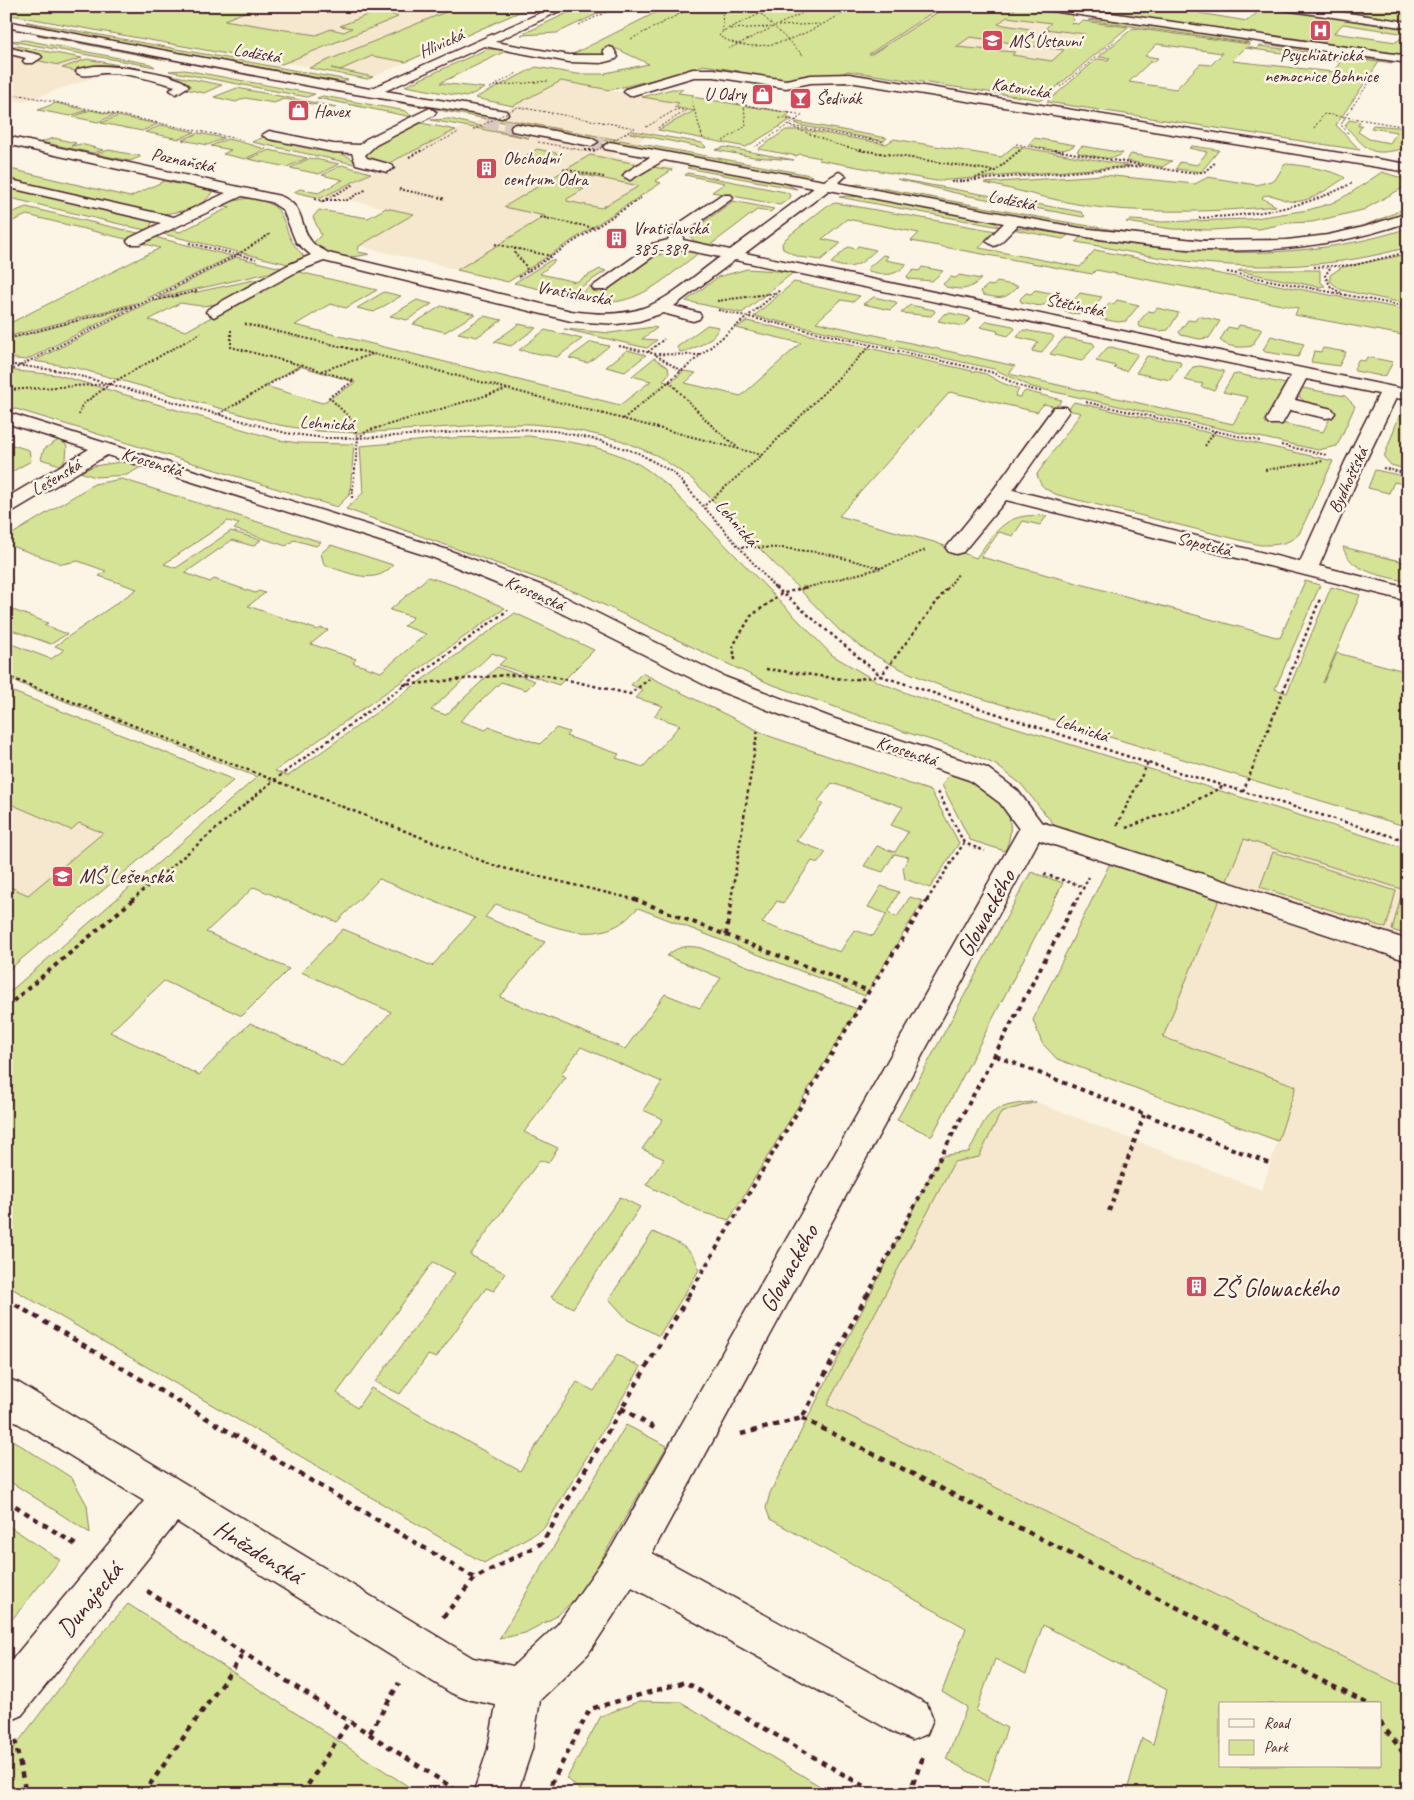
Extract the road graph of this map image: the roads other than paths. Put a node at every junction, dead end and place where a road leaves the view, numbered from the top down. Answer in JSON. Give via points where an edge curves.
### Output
{"nodes":[{"id":1,"x":566,"y":6,"type":"edge"},
{"id":2,"x":1039,"y":6,"type":"edge"},
{"id":3,"x":1277,"y":6,"type":"edge"},
{"id":4,"x":1086,"y":14,"type":"junction"},
{"id":5,"x":6,"y":24,"type":"edge"},
{"id":6,"x":1074,"y":24,"type":"dead end"},
{"id":7,"x":1408,"y":25,"type":"edge"},
{"id":8,"x":35,"y":30,"type":"junction"},
{"id":9,"x":13,"y":35,"type":"edge"},
{"id":10,"x":1261,"y":39,"type":"junction"},
{"id":11,"x":484,"y":43,"type":"junction"},
{"id":12,"x":1251,"y":48,"type":"dead end"},
{"id":13,"x":6,"y":50,"type":"edge"},
{"id":14,"x":609,"y":50,"type":"road end"},
{"id":15,"x":29,"y":62,"type":"dead end"},
{"id":16,"x":184,"y":62,"type":"junction"},
{"id":17,"x":1407,"y":64,"type":"edge"},
{"id":18,"x":148,"y":76,"type":"junction"},
{"id":19,"x":85,"y":79,"type":"dead end"},
{"id":20,"x":121,"y":85,"type":"dead end"},
{"id":21,"x":176,"y":90,"type":"dead end"},
{"id":22,"x":630,"y":92,"type":"dead end"},
{"id":23,"x":373,"y":93,"type":"junction"},
{"id":24,"x":359,"y":99,"type":"junction"},
{"id":25,"x":430,"y":112,"type":"junction"},
{"id":26,"x":502,"y":114,"type":"tunnel mouth"},
{"id":27,"x":533,"y":120,"type":"tunnel mouth"},
{"id":28,"x":486,"y":123,"type":"tunnel mouth"},
{"id":29,"x":517,"y":128,"type":"tunnel mouth"},
{"id":30,"x":269,"y":135,"type":"dead end"},
{"id":31,"x":625,"y":137,"type":"tunnel mouth"},
{"id":32,"x":6,"y":140,"type":"edge"},
{"id":33,"x":610,"y":146,"type":"tunnel mouth"},
{"id":34,"x":360,"y":149,"type":"junction"},
{"id":35,"x":662,"y":155,"type":"junction"},
{"id":36,"x":1384,"y":164,"type":"junction"},
{"id":37,"x":387,"y":168,"type":"dead end"},
{"id":38,"x":1408,"y":168,"type":"edge"},
{"id":39,"x":1408,"y":175,"type":"edge"},
{"id":40,"x":630,"y":176,"type":"dead end"},
{"id":41,"x":834,"y":180,"type":"junction"},
{"id":42,"x":6,"y":183,"type":"edge"},
{"id":43,"x":241,"y":191,"type":"junction"},
{"id":44,"x":726,"y":198,"type":"dead end"},
{"id":45,"x":1408,"y":201,"type":"edge"},
{"id":46,"x":1408,"y":218,"type":"edge"},
{"id":47,"x":1015,"y":220,"type":"junction"},
{"id":48,"x":175,"y":222,"type":"junction"},
{"id":49,"x":135,"y":241,"type":"dead end"},
{"id":50,"x":994,"y":241,"type":"dead end"},
{"id":51,"x":675,"y":243,"type":"junction"},
{"id":52,"x":735,"y":254,"type":"junction"},
{"id":53,"x":323,"y":256,"type":"junction"},
{"id":54,"x":600,"y":287,"type":"dead end"},
{"id":55,"x":661,"y":308,"type":"junction"},
{"id":56,"x":214,"y":312,"type":"dead end"},
{"id":57,"x":693,"y":316,"type":"dead end"},
{"id":58,"x":1301,"y":373,"type":"junction"},
{"id":59,"x":1399,"y":393,"type":"edge"},
{"id":60,"x":1285,"y":403,"type":"junction"},
{"id":61,"x":1060,"y":411,"type":"dead end"},
{"id":62,"x":1326,"y":413,"type":"dead end"},
{"id":63,"x":6,"y":417,"type":"edge"},
{"id":64,"x":1275,"y":420,"type":"dead end"},
{"id":65,"x":105,"y":448,"type":"junction"},
{"id":66,"x":1001,"y":493,"type":"junction"},
{"id":67,"x":6,"y":507,"type":"edge"},
{"id":68,"x":956,"y":548,"type":"road end"},
{"id":69,"x":1308,"y":570,"type":"junction"},
{"id":70,"x":1408,"y":595,"type":"edge"},
{"id":71,"x":1032,"y":828,"type":"junction"},
{"id":72,"x":1408,"y":951,"type":"edge"},
{"id":73,"x":6,"y":1395,"type":"edge"},
{"id":74,"x":172,"y":1498,"type":"junction"},
{"id":75,"x":626,"y":1561,"type":"junction"},
{"id":76,"x":520,"y":1690,"type":"junction"},
{"id":77,"x":7,"y":1701,"type":"edge"},
{"id":78,"x":912,"y":1719,"type":"dead end"},
{"id":79,"x":496,"y":1794,"type":"edge"}],
"edges":[{"from":1,"to":11,"type":"street","name":"Hlivická"},
{"from":2,"to":4,"type":"street"},
{"from":3,"to":7,"type":"street"},
{"from":4,"to":6,"type":"street"},
{"from":4,"to":10,"type":"street"},
{"from":5,"to":8,"type":"street","name":"Lodžská"},
{"from":8,"to":9,"type":"street"},
{"from":8,"to":16,"type":"street","name":"Lodžská"},
{"from":9,"to":16,"type":"street","name":"Lodžská"},
{"from":10,"to":12,"type":"street"},
{"from":10,"to":17,"type":"street"},
{"from":11,"to":14,"type":"street","via":[[585,60],[612,57]]},
{"from":11,"to":23,"type":"street","name":"Hlivická"},
{"from":13,"to":15,"type":"street","via":[[36,57]]},
{"from":16,"to":18,"type":"street"},
{"from":16,"to":23,"type":"street","name":"Lodžská"},
{"from":16,"to":24,"type":"street","name":"Lodžská"},
{"from":18,"to":19,"type":"street","via":[[103,68]]},
{"from":18,"to":20,"type":"street"},
{"from":18,"to":21,"type":"street","via":[[183,86]]},
{"from":22,"to":36,"type":"street","name":"Katovická","via":[[693,73],[786,84],[811,79],[849,78]]},
{"from":23,"to":24,"type":"street","name":"Hlivická"},
{"from":23,"to":26,"type":"street","name":"Lodžská"},
{"from":24,"to":25,"type":"street","name":"Lodžská"},
{"from":25,"to":28,"type":"street","name":"Lodžská"},
{"from":25,"to":34,"type":"street"},
{"from":27,"to":29,"type":"street","via":[[594,137]]},
{"from":30,"to":34,"type":"street","via":[[333,148]]},
{"from":31,"to":41,"type":"street","name":"Lodžská"},
{"from":32,"to":43,"type":"street","name":"Poznaňská"},
{"from":33,"to":35,"type":"street","name":"Lodžská"},
{"from":34,"to":37,"type":"street","via":[[361,161]]},
{"from":35,"to":40,"type":"street"},
{"from":35,"to":41,"type":"street","name":"Lodžská"},
{"from":36,"to":38,"type":"street","name":"Katovická"},
{"from":36,"to":39,"type":"street"},
{"from":41,"to":45,"type":"street","name":"Lodžská","via":[[1087,224],[1212,238],[1317,232],[1360,223]]},
{"from":41,"to":47,"type":"street","name":"Lodžská"},
{"from":41,"to":52,"type":"street","name":"Vratislavská"},
{"from":42,"to":48,"type":"street"},
{"from":43,"to":48,"type":"street"},
{"from":43,"to":53,"type":"street","name":"Poznaňská","via":[[289,205],[305,244]]},
{"from":44,"to":51,"type":"street","via":[[676,232]]},
{"from":46,"to":47,"type":"street","name":"Lodžská","via":[[1376,230],[1326,241],[1266,246],[1148,242]]},
{"from":47,"to":50,"type":"street"},
{"from":48,"to":49,"type":"street"},
{"from":51,"to":52,"type":"street","name":"Štětínská"},
{"from":51,"to":54,"type":"street","via":[[657,247]]},
{"from":52,"to":55,"type":"street","name":"Vratislavská"},
{"from":52,"to":58,"type":"street","name":"Štětínská"},
{"from":53,"to":55,"type":"street","name":"Vratislavská","via":[[588,319],[633,319]]},
{"from":53,"to":56,"type":"street","via":[[293,268]]},
{"from":55,"to":57,"type":"street"},
{"from":58,"to":59,"type":"street","name":"Štětínská"},
{"from":58,"to":60,"type":"street"},
{"from":59,"to":69,"type":"street","name":"Bydhošťská","via":[[1355,462]]},
{"from":60,"to":62,"type":"street"},
{"from":60,"to":64,"type":"street"},
{"from":61,"to":66,"type":"street"},
{"from":63,"to":65,"type":"street","name":"Krosenská"},
{"from":65,"to":67,"type":"street","name":"Lešenská"},
{"from":65,"to":71,"type":"street","name":"Krosenská","via":[[441,554],[535,590],[717,682],[826,724],[978,774],[1009,796]]},
{"from":66,"to":68,"type":"street"},
{"from":66,"to":69,"type":"street","name":"Sopotská"},
{"from":69,"to":70,"type":"street","name":"Sopotská"},
{"from":71,"to":72,"type":"street"},
{"from":71,"to":75,"type":"street","name":"Glowackého"},
{"from":73,"to":74,"type":"street","name":"Hnězdenská"},
{"from":74,"to":76,"type":"street","name":"Hnězdenská","via":[[466,1678]]},
{"from":74,"to":77,"type":"street","name":"Dunajecká"},
{"from":75,"to":76,"type":"street","name":"Glowackého","via":[[573,1639]]},
{"from":75,"to":78,"type":"street"},
{"from":76,"to":79,"type":"street","via":[[510,1749]]}]}
